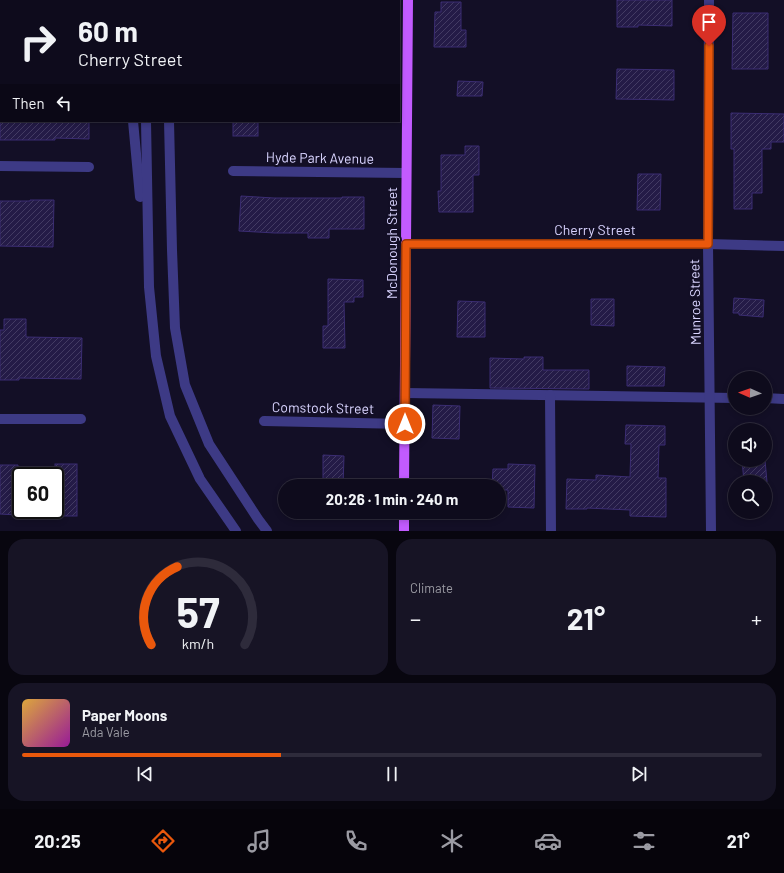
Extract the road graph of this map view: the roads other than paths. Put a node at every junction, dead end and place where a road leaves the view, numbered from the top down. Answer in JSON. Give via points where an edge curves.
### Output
{"nodes":[{"id":1,"x":408,"y":0,"type":"edge"},
{"id":2,"x":709,"y":0,"type":"edge"},
{"id":3,"x":133,"y":122,"type":"edge"},
{"id":4,"x":146,"y":122,"type":"edge"},
{"id":5,"x":170,"y":122,"type":"edge"},
{"id":6,"x":175,"y":122,"type":"edge"},
{"id":7,"x":0,"y":166,"type":"edge"},
{"id":8,"x":89,"y":167,"type":"dead end"},
{"id":9,"x":233,"y":171,"type":"dead end"},
{"id":10,"x":406,"y":173,"type":"junction"},
{"id":11,"x":170,"y":184,"type":"junction"},
{"id":12,"x":406,"y":244,"type":"junction"},
{"id":13,"x":708,"y":244,"type":"junction"},
{"id":14,"x":784,"y":246,"type":"edge"},
{"id":15,"x":148,"y":287,"type":"junction"},
{"id":16,"x":405,"y":393,"type":"junction"},
{"id":17,"x":550,"y":395,"type":"junction"},
{"id":18,"x":710,"y":397,"type":"junction"},
{"id":19,"x":728,"y":398,"type":"edge"},
{"id":20,"x":772,"y":398,"type":"edge"},
{"id":21,"x":784,"y":399,"type":"edge"},
{"id":22,"x":0,"y":419,"type":"edge"},
{"id":23,"x":81,"y":419,"type":"dead end"},
{"id":24,"x":264,"y":421,"type":"dead end"},
{"id":25,"x":405,"y":424,"type":"junction"},
{"id":26,"x":404,"y":479,"type":"edge"},
{"id":27,"x":404,"y":519,"type":"edge"},
{"id":28,"x":236,"y":531,"type":"edge"},
{"id":29,"x":267,"y":531,"type":"edge"},
{"id":30,"x":404,"y":531,"type":"edge"},
{"id":31,"x":551,"y":531,"type":"edge"},
{"id":32,"x":711,"y":531,"type":"edge"}],
"edges":[{"from":1,"to":10,"type":"main road","name":"McDonough Street"},
{"from":2,"to":13,"type":"street","name":"Munroe Street"},
{"from":3,"to":15,"type":"street"},
{"from":4,"to":15,"type":"street"},
{"from":5,"to":11,"type":"street"},
{"from":6,"to":11,"type":"street"},
{"from":7,"to":8,"type":"street"},
{"from":9,"to":10,"type":"street","name":"Hyde Park Avenue"},
{"from":10,"to":12,"type":"main road","name":"McDonough Street"},
{"from":11,"to":29,"type":"street","via":[[175,328],[185,385],[209,444]]},
{"from":12,"to":13,"type":"street","name":"Cherry Street"},
{"from":12,"to":16,"type":"main road","name":"McDonough Street"},
{"from":13,"to":14,"type":"street","name":"Cherry Street"},
{"from":13,"to":18,"type":"street","name":"Munroe Street"},
{"from":15,"to":28,"type":"street","via":[[156,356],[170,416],[200,479]]},
{"from":16,"to":17,"type":"street"},
{"from":16,"to":25,"type":"main road","name":"McDonough Street"},
{"from":17,"to":18,"type":"street"},
{"from":17,"to":31,"type":"street"},
{"from":18,"to":19,"type":"street"},
{"from":18,"to":32,"type":"street","name":"Munroe Street"},
{"from":20,"to":21,"type":"street"},
{"from":22,"to":23,"type":"street"},
{"from":24,"to":25,"type":"street","name":"Comstock Street"},
{"from":25,"to":26,"type":"main road","name":"McDonough Street"},
{"from":27,"to":30,"type":"main road"}]}
